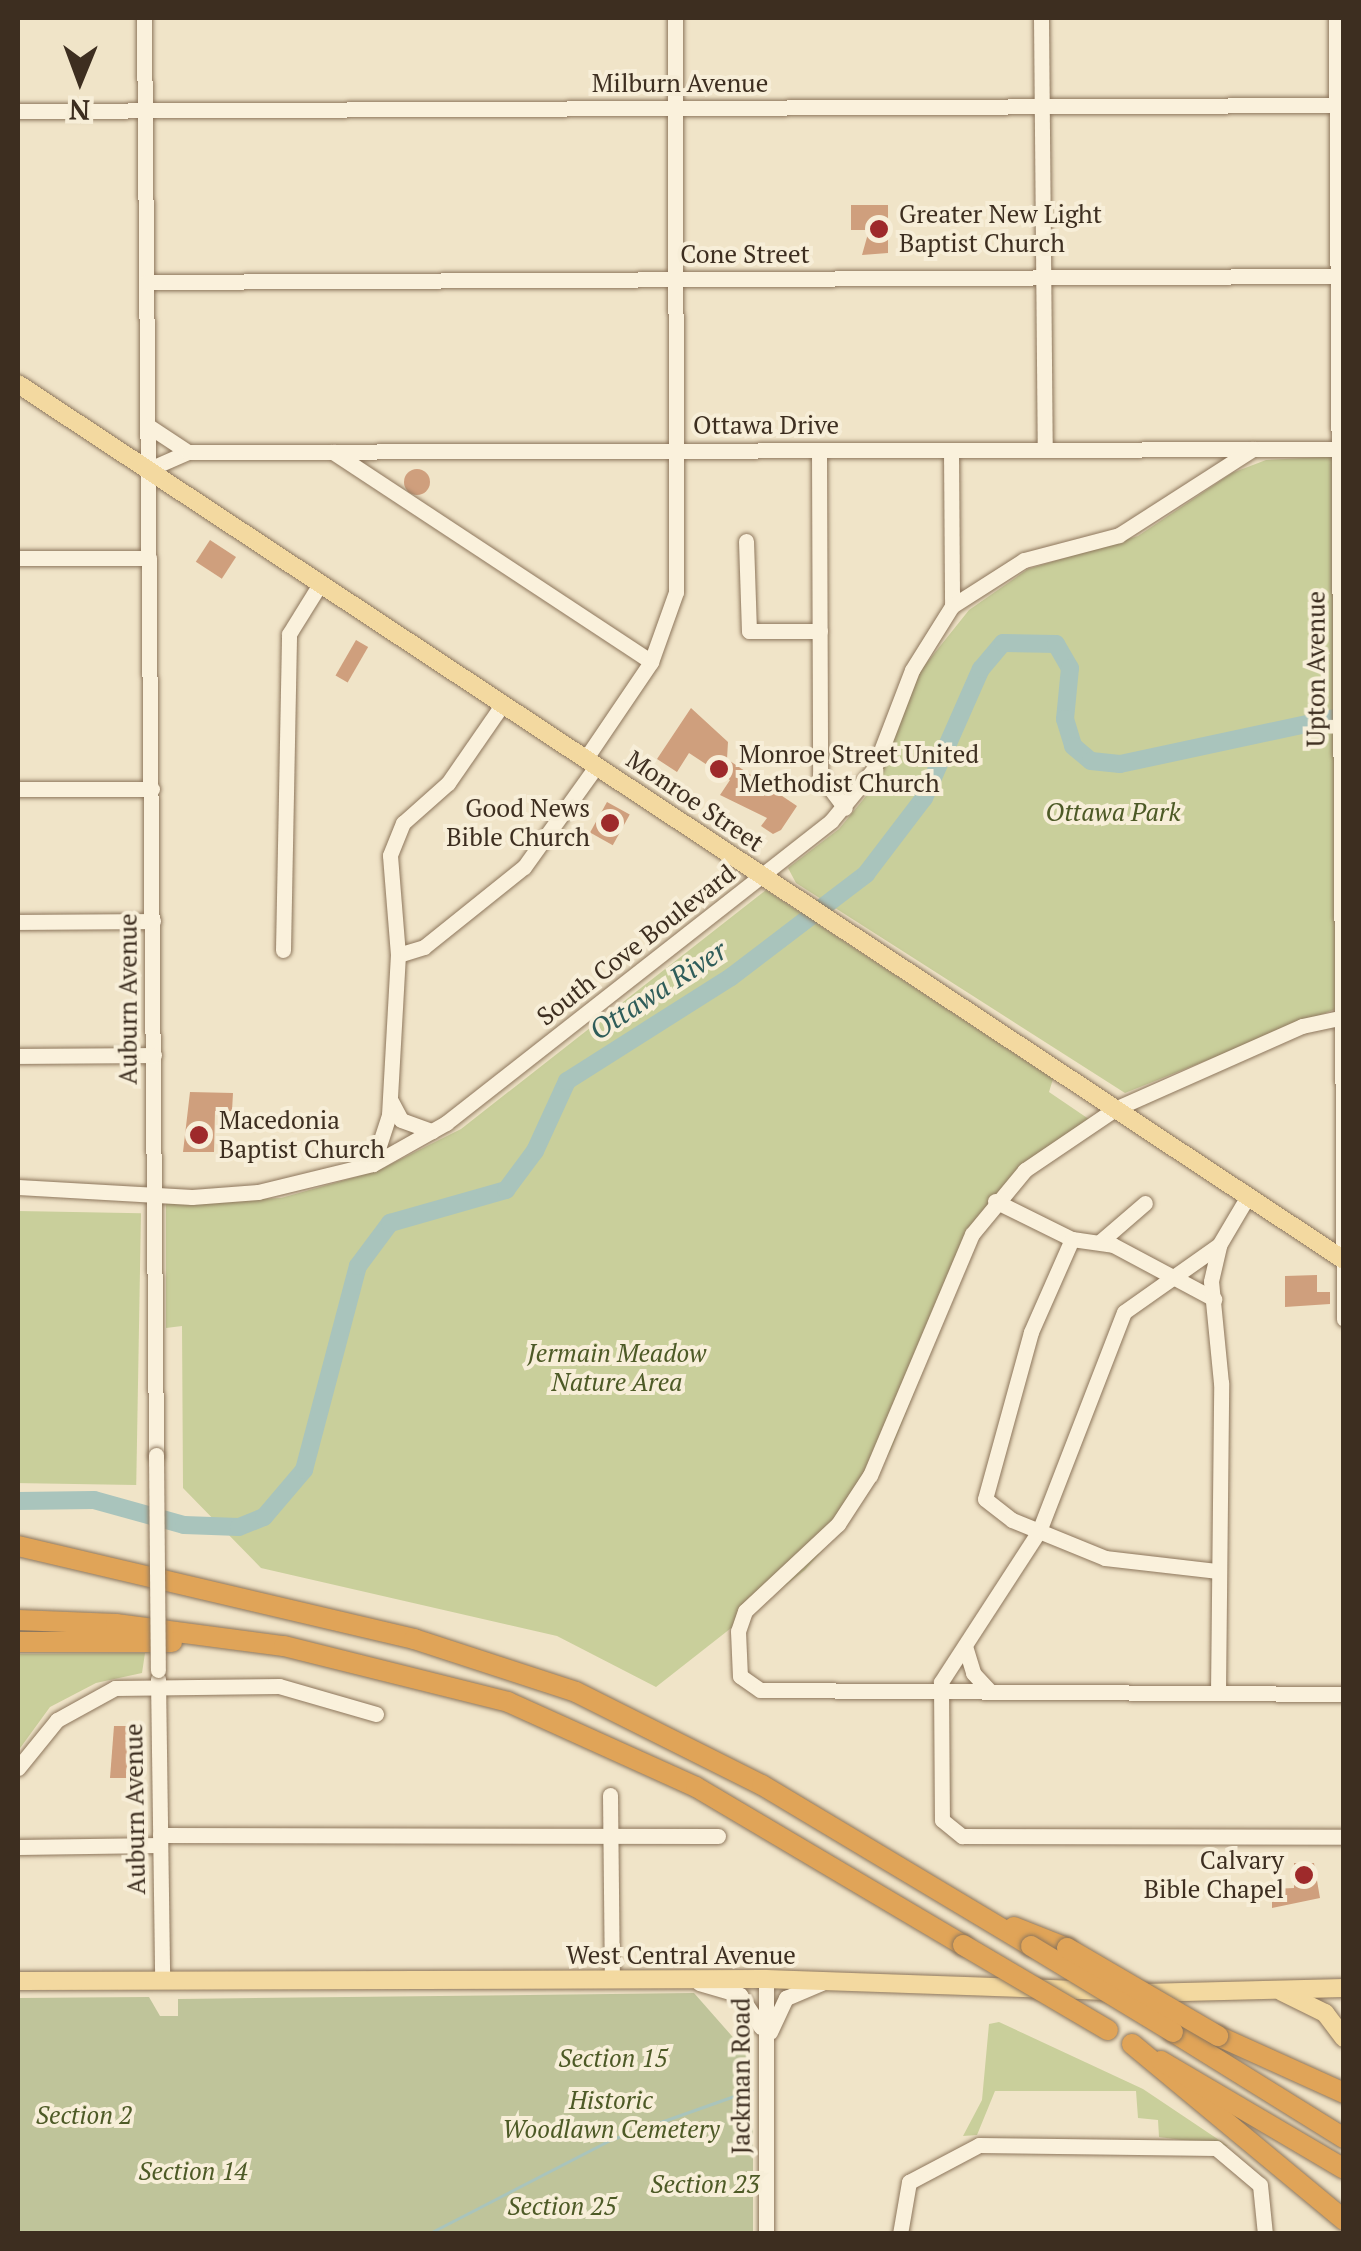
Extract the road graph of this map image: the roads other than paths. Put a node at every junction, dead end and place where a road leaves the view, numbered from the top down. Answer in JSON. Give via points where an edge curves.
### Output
{"nodes":[{"id":1,"x":144,"y":18,"type":"edge"},
{"id":2,"x":675,"y":18,"type":"edge"},
{"id":3,"x":1041,"y":18,"type":"edge"},
{"id":4,"x":1336,"y":18,"type":"edge"},
{"id":5,"x":1340,"y":105,"type":"edge"},
{"id":6,"x":1042,"y":107,"type":"junction"},
{"id":7,"x":676,"y":108,"type":"junction"},
{"id":8,"x":145,"y":110,"type":"junction"},
{"id":9,"x":18,"y":111,"type":"edge"},
{"id":10,"x":1341,"y":276,"type":"edge"},
{"id":11,"x":1042,"y":277,"type":"junction"},
{"id":12,"x":677,"y":279,"type":"junction"},
{"id":13,"x":146,"y":282,"type":"junction"},
{"id":14,"x":18,"y":384,"type":"edge"},
{"id":15,"x":147,"y":424,"type":"junction"},
{"id":16,"x":1253,"y":448,"type":"junction"},
{"id":17,"x":1342,"y":448,"type":"edge"},
{"id":18,"x":1044,"y":449,"type":"junction"},
{"id":19,"x":679,"y":450,"type":"junction"},
{"id":20,"x":819,"y":450,"type":"junction"},
{"id":21,"x":950,"y":450,"type":"junction"},
{"id":22,"x":188,"y":452,"type":"junction"},
{"id":23,"x":334,"y":452,"type":"junction"},
{"id":24,"x":147,"y":470,"type":"junction"},
{"id":25,"x":746,"y":541,"type":"dead end"},
{"id":26,"x":18,"y":558,"type":"edge"},
{"id":27,"x":148,"y":558,"type":"junction"},
{"id":28,"x":320,"y":584,"type":"junction"},
{"id":29,"x":952,"y":606,"type":"junction"},
{"id":30,"x":820,"y":631,"type":"junction"},
{"id":31,"x":651,"y":662,"type":"junction"},
{"id":32,"x":502,"y":705,"type":"junction"},
{"id":33,"x":1342,"y":754,"type":"edge"},
{"id":34,"x":591,"y":762,"type":"junction"},
{"id":35,"x":18,"y":789,"type":"edge"},
{"id":36,"x":152,"y":790,"type":"junction"},
{"id":37,"x":844,"y":808,"type":"junction"},
{"id":38,"x":769,"y":880,"type":"junction"},
{"id":39,"x":153,"y":921,"type":"junction"},
{"id":40,"x":18,"y":922,"type":"edge"},
{"id":41,"x":283,"y":950,"type":"dead end"},
{"id":42,"x":398,"y":955,"type":"junction"},
{"id":43,"x":1343,"y":1017,"type":"edge"},
{"id":44,"x":154,"y":1055,"type":"junction"},
{"id":45,"x":18,"y":1056,"type":"edge"},
{"id":46,"x":390,"y":1097,"type":"junction"},
{"id":47,"x":1115,"y":1109,"type":"junction"},
{"id":48,"x":432,"y":1131,"type":"junction"},
{"id":49,"x":372,"y":1164,"type":"junction"},
{"id":50,"x":18,"y":1187,"type":"edge"},
{"id":51,"x":154,"y":1194,"type":"junction"},
{"id":52,"x":1248,"y":1196,"type":"junction"},
{"id":53,"x":995,"y":1201,"type":"junction"},
{"id":54,"x":1146,"y":1202,"type":"dead end"},
{"id":55,"x":1072,"y":1238,"type":"junction"},
{"id":56,"x":1101,"y":1241,"type":"junction"},
{"id":57,"x":1219,"y":1245,"type":"junction"},
{"id":58,"x":1343,"y":1259,"type":"edge"},
{"id":59,"x":1169,"y":1277,"type":"junction"},
{"id":60,"x":1214,"y":1300,"type":"junction"},
{"id":61,"x":1344,"y":1319,"type":"edge"},
{"id":62,"x":1039,"y":1531,"type":"junction"},
{"id":63,"x":18,"y":1546,"type":"edge"},
{"id":64,"x":1218,"y":1570,"type":"junction"},
{"id":65,"x":18,"y":1620,"type":"edge"},
{"id":66,"x":18,"y":1642,"type":"edge"},
{"id":67,"x":284,"y":1646,"type":"junction"},
{"id":68,"x":965,"y":1646,"type":"junction"},
{"id":69,"x":158,"y":1678,"type":"junction"},
{"id":70,"x":940,"y":1692,"type":"junction"},
{"id":71,"x":991,"y":1692,"type":"junction"},
{"id":72,"x":1218,"y":1693,"type":"junction"},
{"id":73,"x":1344,"y":1694,"type":"edge"},
{"id":74,"x":376,"y":1714,"type":"dead end"},
{"id":75,"x":18,"y":1768,"type":"edge"},
{"id":76,"x":610,"y":1795,"type":"dead end"},
{"id":77,"x":610,"y":1836,"type":"junction"},
{"id":78,"x":718,"y":1836,"type":"dead end"},
{"id":79,"x":1344,"y":1837,"type":"edge"},
{"id":80,"x":160,"y":1840,"type":"junction"},
{"id":81,"x":18,"y":1847,"type":"edge"},
{"id":82,"x":999,"y":1925,"type":"junction"},
{"id":83,"x":612,"y":1978,"type":"junction"},
{"id":84,"x":680,"y":1978,"type":"junction"},
{"id":85,"x":766,"y":1979,"type":"junction"},
{"id":86,"x":162,"y":1980,"type":"junction"},
{"id":87,"x":18,"y":1981,"type":"edge"},
{"id":88,"x":828,"y":1981,"type":"junction"},
{"id":89,"x":1344,"y":1988,"type":"edge"},
{"id":90,"x":1281,"y":1992,"type":"junction"},
{"id":91,"x":1344,"y":2038,"type":"edge"},
{"id":92,"x":1132,"y":2044,"type":"junction"},
{"id":93,"x":766,"y":2050,"type":"junction"},
{"id":94,"x":1333,"y":2090,"type":"edge"},
{"id":95,"x":1344,"y":2138,"type":"edge"},
{"id":96,"x":1344,"y":2169,"type":"edge"},
{"id":97,"x":1335,"y":2213,"type":"edge"},
{"id":98,"x":766,"y":2234,"type":"edge"},
{"id":99,"x":900,"y":2234,"type":"edge"},
{"id":100,"x":1266,"y":2234,"type":"edge"}],
"edges":[{"from":1,"to":8,"type":"street","name":"Auburn Avenue"},
{"from":2,"to":7,"type":"street"},
{"from":3,"to":6,"type":"street"},
{"from":4,"to":5,"type":"street","name":"Upton Avenue"},
{"from":5,"to":6,"type":"street","name":"Milburn Avenue"},
{"from":5,"to":10,"type":"street","name":"Upton Avenue"},
{"from":6,"to":7,"type":"street","name":"Milburn Avenue"},
{"from":6,"to":11,"type":"street"},
{"from":7,"to":8,"type":"street","name":"Milburn Avenue"},
{"from":7,"to":12,"type":"street"},
{"from":8,"to":9,"type":"street","name":"Milburn Avenue"},
{"from":8,"to":13,"type":"street","name":"Auburn Avenue"},
{"from":10,"to":11,"type":"street","name":"Cone Street"},
{"from":10,"to":17,"type":"street","name":"Upton Avenue"},
{"from":11,"to":12,"type":"street","name":"Cone Street"},
{"from":11,"to":18,"type":"street"},
{"from":12,"to":13,"type":"street","name":"Cone Street"},
{"from":12,"to":19,"type":"street"},
{"from":13,"to":15,"type":"street","name":"Auburn Avenue"},
{"from":14,"to":24,"type":"main road","name":"Monroe Street"},
{"from":15,"to":22,"type":"street"},
{"from":15,"to":24,"type":"street","name":"Auburn Avenue"},
{"from":16,"to":17,"type":"street","name":"Ottawa Drive"},
{"from":16,"to":18,"type":"street","name":"Ottawa Drive"},
{"from":16,"to":29,"type":"street","name":"South Cove Boulevard","via":[[1119,535],[1024,560]]},
{"from":17,"to":33,"type":"street","name":"Upton Avenue"},
{"from":18,"to":21,"type":"street","name":"Ottawa Drive"},
{"from":19,"to":20,"type":"street","name":"Ottawa Drive"},
{"from":19,"to":23,"type":"street","name":"Ottawa Drive"},
{"from":19,"to":31,"type":"street","via":[[676,592]]},
{"from":20,"to":21,"type":"street","name":"Ottawa Drive"},
{"from":20,"to":30,"type":"street"},
{"from":21,"to":29,"type":"street"},
{"from":22,"to":23,"type":"street","name":"Ottawa Drive"},
{"from":22,"to":24,"type":"street","name":"Ottawa Drive"},
{"from":23,"to":31,"type":"street"},
{"from":24,"to":27,"type":"street","name":"Auburn Avenue"},
{"from":24,"to":28,"type":"main road","name":"Monroe Street"},
{"from":25,"to":30,"type":"street","via":[[749,632]]},
{"from":26,"to":27,"type":"street"},
{"from":27,"to":36,"type":"street","name":"Auburn Avenue"},
{"from":28,"to":32,"type":"main road","name":"Monroe Street"},
{"from":28,"to":41,"type":"street","via":[[289,634]]},
{"from":29,"to":37,"type":"street","name":"South Cove Boulevard","via":[[912,670],[874,770]]},
{"from":30,"to":37,"type":"street","via":[[820,762],[824,787]]},
{"from":31,"to":34,"type":"street"},
{"from":32,"to":34,"type":"main road","name":"Monroe Street"},
{"from":32,"to":42,"type":"street","via":[[448,783],[396,834],[388,894]]},
{"from":33,"to":43,"type":"street","name":"Upton Avenue"},
{"from":34,"to":38,"type":"main road","name":"Monroe Street"},
{"from":34,"to":42,"type":"street","via":[[524,867],[424,947]]},
{"from":35,"to":36,"type":"street"},
{"from":36,"to":39,"type":"street","name":"Auburn Avenue"},
{"from":37,"to":38,"type":"street","name":"South Cove Boulevard"},
{"from":38,"to":47,"type":"main road","name":"Monroe Street"},
{"from":38,"to":48,"type":"street","name":"South Cove Boulevard"},
{"from":39,"to":40,"type":"street"},
{"from":39,"to":44,"type":"street","name":"Auburn Avenue"},
{"from":42,"to":46,"type":"street"},
{"from":43,"to":47,"type":"street","via":[[1302,1026]]},
{"from":43,"to":58,"type":"street","name":"Upton Avenue"},
{"from":44,"to":45,"type":"street"},
{"from":44,"to":51,"type":"street","name":"Auburn Avenue"},
{"from":46,"to":48,"type":"street","via":[[400,1120]]},
{"from":46,"to":49,"type":"street"},
{"from":47,"to":52,"type":"main road","name":"Monroe Street"},
{"from":47,"to":53,"type":"street","via":[[1054,1147]]},
{"from":48,"to":49,"type":"street","name":"South Cove Boulevard"},
{"from":49,"to":51,"type":"street","name":"South Cove Boulevard","via":[[258,1192]]},
{"from":50,"to":51,"type":"street","name":"South Cove Boulevard"},
{"from":51,"to":69,"type":"street","name":"Auburn Avenue","bridge":true},
{"from":52,"to":57,"type":"street"},
{"from":52,"to":58,"type":"main road","name":"Monroe Street"},
{"from":53,"to":55,"type":"street"},
{"from":53,"to":70,"type":"street","via":[[956,1267],[870,1476],[838,1524],[740,1619],[744,1685]]},
{"from":54,"to":56,"type":"street"},
{"from":55,"to":56,"type":"street"},
{"from":55,"to":62,"type":"street","via":[[1031,1332],[983,1491],[993,1507]]},
{"from":56,"to":59,"type":"street"},
{"from":57,"to":59,"type":"street"},
{"from":57,"to":60,"type":"street"},
{"from":58,"to":61,"type":"street","name":"Upton Avenue"},
{"from":59,"to":60,"type":"street"},
{"from":59,"to":62,"type":"street","via":[[1136,1299],[1115,1329]]},
{"from":60,"to":64,"type":"street"},
{"from":62,"to":64,"type":"street","via":[[1143,1567]]},
{"from":62,"to":68,"type":"street"},
{"from":63,"to":82,"type":"highway","via":[[414,1639],[576,1692],[729,1766]]},
{"from":64,"to":72,"type":"street"},
{"from":65,"to":67,"type":"highway","via":[[116,1624]]},
{"from":66,"to":67,"type":"highway"},
{"from":67,"to":92,"type":"highway","bridge":true,"via":[[426,1677],[578,1730],[696,1787]]},
{"from":68,"to":70,"type":"street"},
{"from":68,"to":71,"type":"street","via":[[973,1673]]},
{"from":69,"to":74,"type":"street","via":[[278,1686]]},
{"from":69,"to":75,"type":"street","via":[[80,1701]]},
{"from":69,"to":80,"type":"street","name":"Auburn Avenue"},
{"from":70,"to":71,"type":"street"},
{"from":70,"to":79,"type":"street","via":[[942,1813],[962,1836]]},
{"from":71,"to":72,"type":"street"},
{"from":72,"to":73,"type":"street"},
{"from":76,"to":77,"type":"street"},
{"from":77,"to":78,"type":"street"},
{"from":77,"to":80,"type":"street"},
{"from":77,"to":83,"type":"street"},
{"from":80,"to":81,"type":"street"},
{"from":80,"to":86,"type":"street","name":"Auburn Avenue"},
{"from":82,"to":94,"type":"highway","bridge":true,"via":[[1067,1948],[1218,2036]]},
{"from":82,"to":95,"type":"highway","bridge":true},
{"from":83,"to":84,"type":"main road","name":"West Central Avenue"},
{"from":83,"to":86,"type":"main road","name":"West Central Avenue"},
{"from":84,"to":85,"type":"main road","name":"West Central Avenue"},
{"from":84,"to":93,"type":"street","via":[[748,2001]]},
{"from":85,"to":88,"type":"main road","name":"West Central Avenue"},
{"from":85,"to":93,"type":"street","name":"Jackman Road"},
{"from":86,"to":87,"type":"main road","name":"West Central Avenue"},
{"from":88,"to":90,"type":"main road","name":"West Central Avenue"},
{"from":88,"to":93,"type":"street","via":[[780,2004]]},
{"from":89,"to":90,"type":"main road","name":"West Central Avenue"},
{"from":90,"to":91,"type":"main road","via":[[1325,2013]]},
{"from":92,"to":96,"type":"highway"},
{"from":92,"to":97,"type":"highway"},
{"from":93,"to":98,"type":"street","name":"Jackman Road"},
{"from":99,"to":100,"type":"street","via":[[908,2182],[979,2145],[1216,2148],[1260,2184]]}]}
